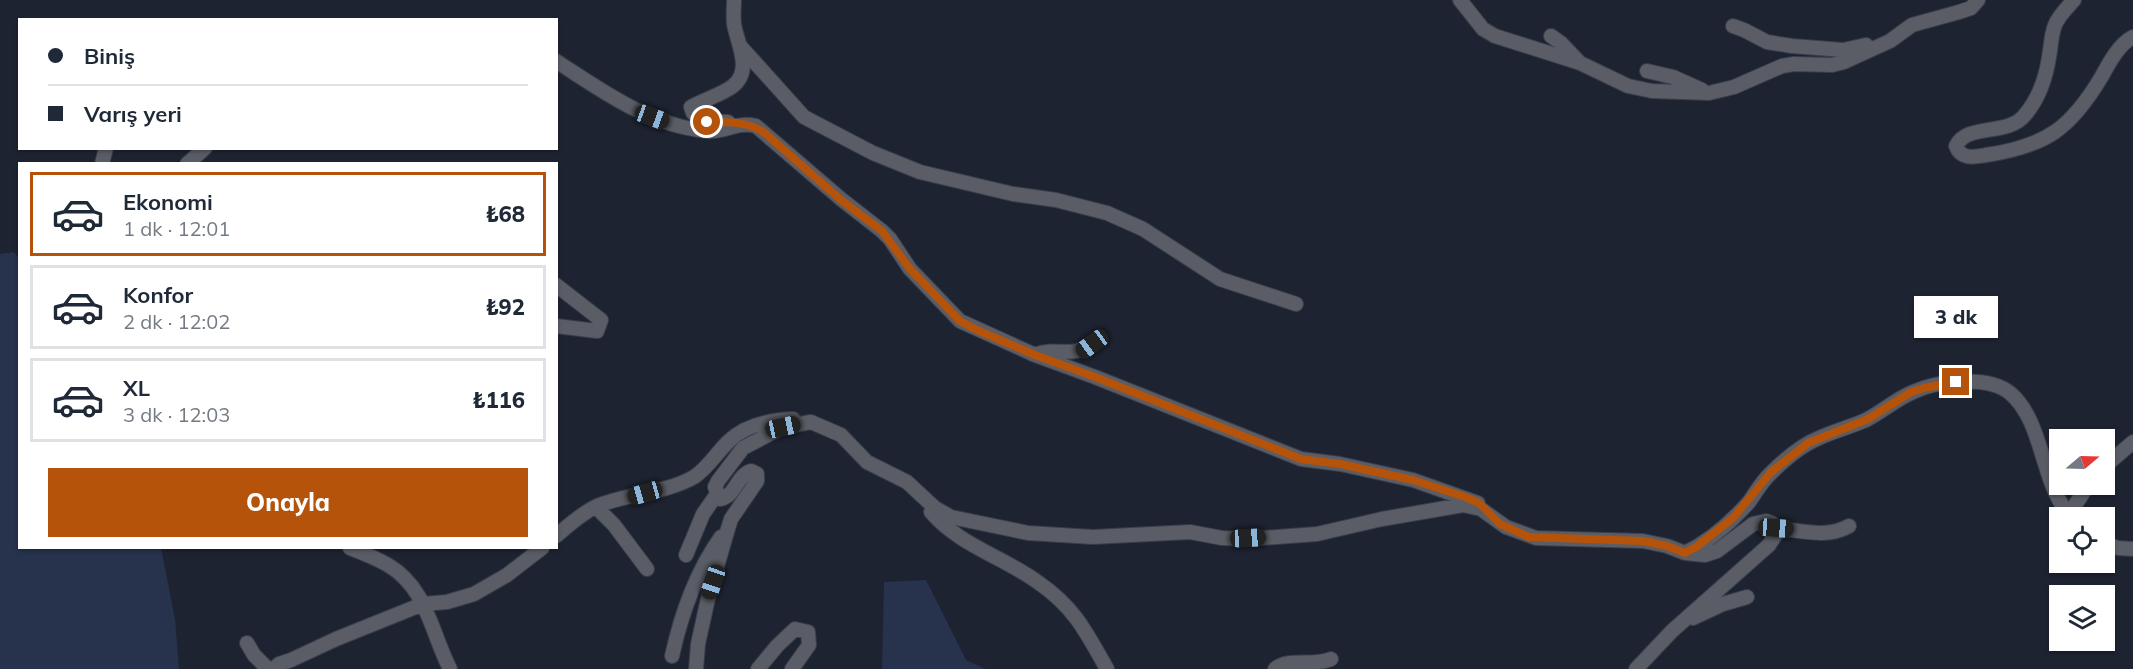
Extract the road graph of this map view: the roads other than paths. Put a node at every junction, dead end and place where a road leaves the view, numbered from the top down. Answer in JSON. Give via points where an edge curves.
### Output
{"nodes":[{"id":1,"x":734,"y":0,"type":"edge"},
{"id":2,"x":1460,"y":0,"type":"edge"},
{"id":3,"x":1978,"y":0,"type":"edge"},
{"id":4,"x":2074,"y":0,"type":"edge"},
{"id":5,"x":1733,"y":26,"type":"dead end"},
{"id":6,"x":1902,"y":32,"type":"junction"},
{"id":7,"x":1551,"y":36,"type":"dead end"},
{"id":8,"x":2133,"y":37,"type":"edge"},
{"id":9,"x":741,"y":47,"type":"junction"},
{"id":10,"x":558,"y":62,"type":"edge"},
{"id":11,"x":1580,"y":63,"type":"junction"},
{"id":12,"x":1647,"y":71,"type":"dead end"},
{"id":13,"x":1709,"y":93,"type":"junction"},
{"id":14,"x":745,"y":123,"type":"junction"},
{"id":15,"x":203,"y":150,"type":"edge"},
{"id":16,"x":189,"y":162,"type":"edge"},
{"id":17,"x":558,"y":287,"type":"edge"},
{"id":18,"x":1296,"y":303,"type":"dead end"},
{"id":19,"x":558,"y":326,"type":"edge"},
{"id":20,"x":1092,"y":344,"type":"dead end"},
{"id":21,"x":1035,"y":355,"type":"junction"},
{"id":22,"x":811,"y":422,"type":"junction"},
{"id":23,"x":2133,"y":442,"type":"edge"},
{"id":24,"x":2115,"y":458,"type":"edge"},
{"id":25,"x":917,"y":490,"type":"junction"},
{"id":26,"x":717,"y":494,"type":"junction"},
{"id":27,"x":596,"y":507,"type":"junction"},
{"id":28,"x":2065,"y":507,"type":"edge"},
{"id":29,"x":1487,"y":512,"type":"junction"},
{"id":30,"x":1849,"y":526,"type":"dead end"},
{"id":31,"x":1776,"y":528,"type":"junction"},
{"id":32,"x":727,"y":532,"type":"junction"},
{"id":33,"x":558,"y":534,"type":"edge"},
{"id":34,"x":2115,"y":547,"type":"edge"},
{"id":35,"x":352,"y":549,"type":"edge"},
{"id":36,"x":541,"y":549,"type":"edge"},
{"id":37,"x":2133,"y":549,"type":"edge"},
{"id":38,"x":1685,"y":553,"type":"junction"},
{"id":39,"x":686,"y":555,"type":"dead end"},
{"id":40,"x":647,"y":569,"type":"dead end"},
{"id":41,"x":1748,"y":597,"type":"dead end"},
{"id":42,"x":423,"y":604,"type":"junction"},
{"id":43,"x":1678,"y":626,"type":"junction"},
{"id":44,"x":247,"y":643,"type":"dead end"},
{"id":45,"x":672,"y":656,"type":"dead end"},
{"id":46,"x":1331,"y":659,"type":"dead end"},
{"id":47,"x":268,"y":669,"type":"edge"},
{"id":48,"x":274,"y":669,"type":"edge"},
{"id":49,"x":450,"y":669,"type":"edge"},
{"id":50,"x":696,"y":669,"type":"edge"},
{"id":51,"x":758,"y":669,"type":"edge"},
{"id":52,"x":792,"y":669,"type":"edge"},
{"id":53,"x":1107,"y":669,"type":"edge"},
{"id":54,"x":1275,"y":669,"type":"edge"},
{"id":55,"x":1636,"y":669,"type":"edge"}],
"edges":[{"from":1,"to":9,"type":"street","via":[[734,23]]},
{"from":2,"to":11,"type":"street","via":[[1483,29],[1494,36]]},
{"from":3,"to":6,"type":"street","via":[[1971,8],[1912,25]]},
{"from":4,"to":8,"type":"street","via":[[2054,27],[2047,70],[2025,115],[2010,127],[1959,140],[1956,146],[1963,156],[2006,152],[2036,144],[2061,127]]},
{"from":5,"to":6,"type":"street","via":[[1767,42],[1843,50]]},
{"from":6,"to":13,"type":"street","via":[[1844,62],[1782,66],[1734,87]]},
{"from":7,"to":11,"type":"street"},
{"from":9,"to":14,"type":"street","via":[[743,74],[736,84],[691,107],[693,113],[707,122]]},
{"from":9,"to":18,"type":"street","via":[[804,117],[873,153],[920,172],[1107,213],[1143,229],[1220,279]]},
{"from":10,"to":14,"type":"street","via":[[618,102],[676,125],[709,132]]},
{"from":11,"to":13,"type":"street","via":[[1634,87]]},
{"from":12,"to":13,"type":"street","via":[[1673,77]]},
{"from":14,"to":21,"type":"street","via":[[756,126],[882,231],[910,269],[960,321]]},
{"from":15,"to":16,"type":"street"},
{"from":17,"to":19,"type":"street","via":[[601,320],[597,331]]},
{"from":20,"to":21,"type":"street","via":[[1082,351],[1046,350]]},
{"from":21,"to":29,"type":"street","via":[[1301,459],[1413,480],[1479,503]]},
{"from":22,"to":25,"type":"street","via":[[841,435],[867,462],[902,478]]},
{"from":22,"to":26,"type":"street","via":[[783,427],[743,448],[718,481]]},
{"from":22,"to":27,"type":"street","via":[[771,420],[738,433],[692,478]]},
{"from":23,"to":24,"type":"street"},
{"from":25,"to":29,"type":"street","via":[[951,518],[1028,532],[1080,536],[1190,532],[1222,538],[1260,538],[1317,534],[1462,505]]},
{"from":25,"to":53,"type":"street","via":[[949,530],[1038,581],[1064,602],[1088,633]]},
{"from":26,"to":32,"type":"street","via":[[720,499],[726,498],[745,473],[757,474],[757,481],[731,519]]},
{"from":26,"to":39,"type":"street","via":[[703,514]]},
{"from":27,"to":33,"type":"street"},
{"from":27,"to":40,"type":"street"},
{"from":28,"to":38,"type":"street","via":[[2028,416],[2013,396],[1990,384],[1956,382],[1911,392],[1868,419],[1808,443],[1771,472],[1733,518]]},
{"from":29,"to":38,"type":"street","via":[[1506,527],[1536,538],[1643,541]]},
{"from":30,"to":31,"type":"street","via":[[1826,533]]},
{"from":31,"to":38,"type":"street","via":[[1772,523],[1760,522],[1711,554]]},
{"from":31,"to":43,"type":"street","via":[[1765,549]]},
{"from":32,"to":45,"type":"street","via":[[698,579]]},
{"from":32,"to":50,"type":"street","via":[[709,594]]},
{"from":34,"to":37,"type":"street"},
{"from":35,"to":42,"type":"street","via":[[390,566],[410,582]]},
{"from":36,"to":42,"type":"street","via":[[474,594]]},
{"from":41,"to":43,"type":"street","via":[[1723,604]]},
{"from":42,"to":48,"type":"street"},
{"from":42,"to":49,"type":"street"},
{"from":43,"to":55,"type":"street"},
{"from":44,"to":47,"type":"street"},
{"from":46,"to":54,"type":"street","via":[[1318,663],[1286,662]]},
{"from":51,"to":52,"type":"street","via":[[795,630],[808,632],[808,645]]}]}
